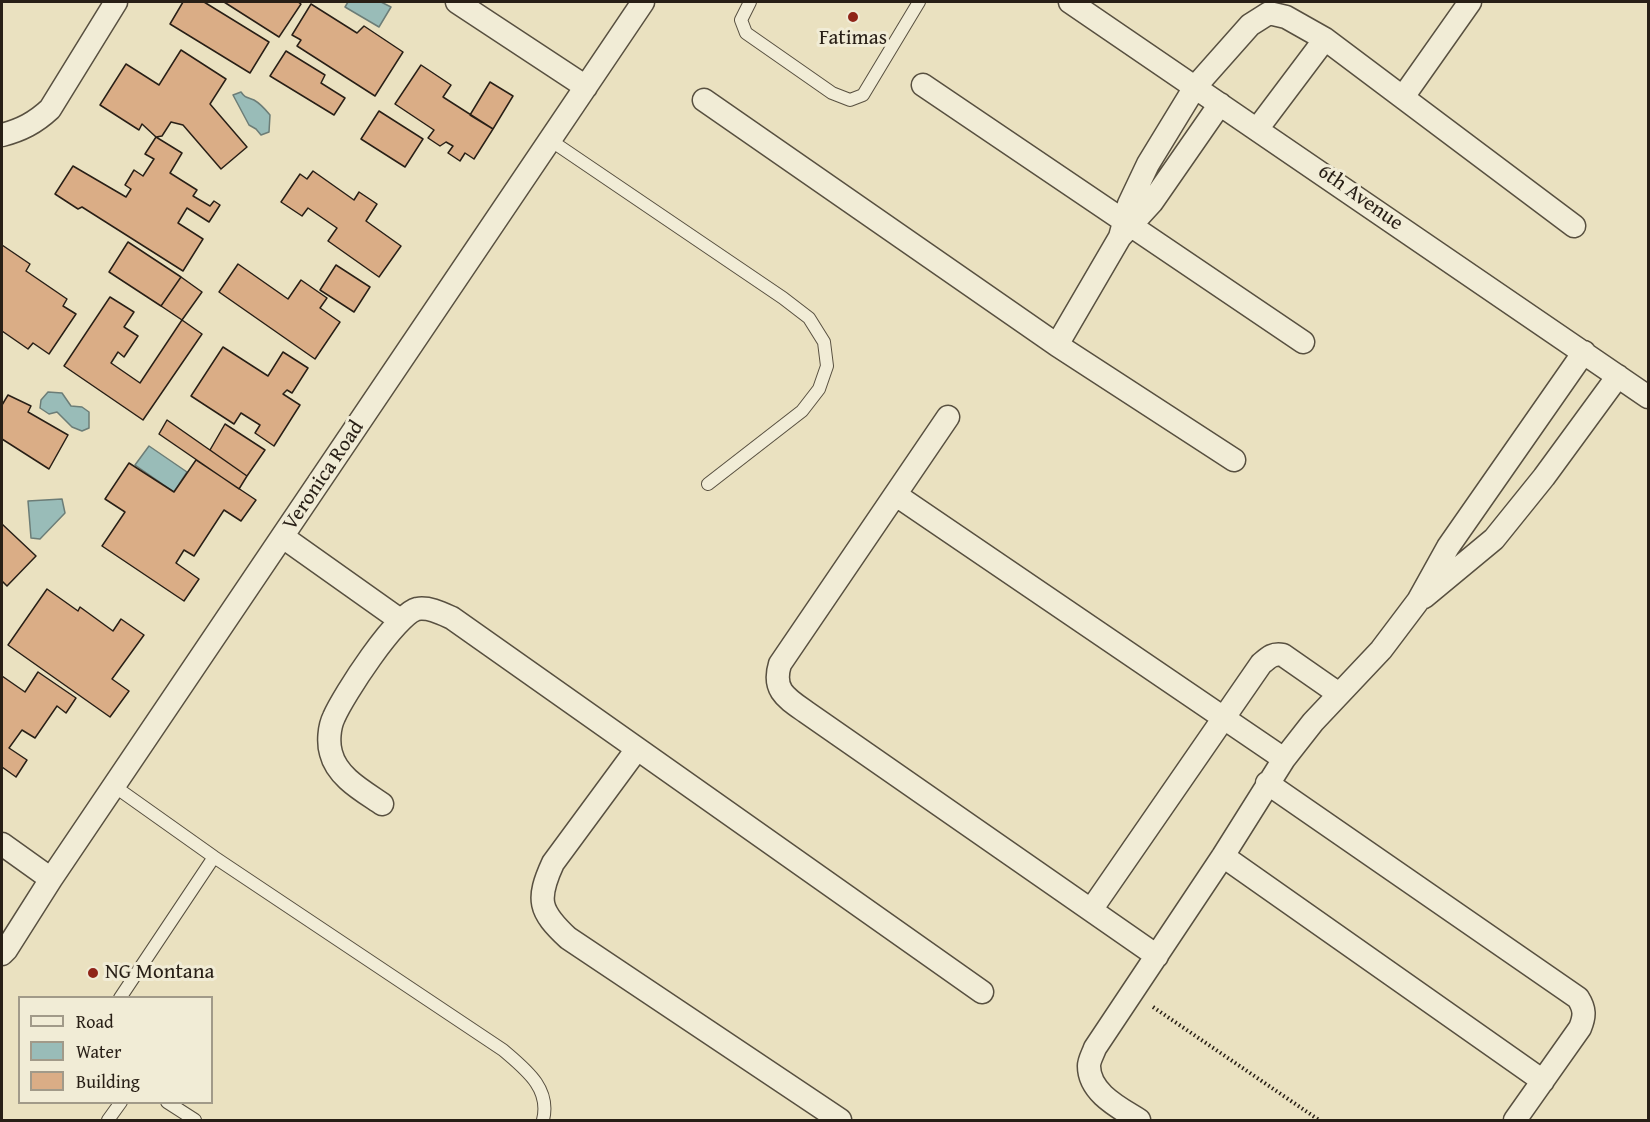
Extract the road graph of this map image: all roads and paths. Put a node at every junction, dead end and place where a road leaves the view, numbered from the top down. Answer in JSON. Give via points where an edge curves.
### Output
{"nodes":[{"id":1,"x":116,"y":2,"type":"edge"},
{"id":2,"x":457,"y":2,"type":"edge"},
{"id":3,"x":644,"y":2,"type":"edge"},
{"id":4,"x":750,"y":2,"type":"edge"},
{"id":5,"x":919,"y":2,"type":"edge"},
{"id":6,"x":1070,"y":2,"type":"edge"},
{"id":7,"x":1470,"y":2,"type":"edge"},
{"id":8,"x":1325,"y":39,"type":"junction"},
{"id":9,"x":923,"y":85,"type":"dead end"},
{"id":10,"x":586,"y":87,"type":"junction"},
{"id":11,"x":1195,"y":87,"type":"junction"},
{"id":12,"x":1403,"y":97,"type":"junction"},
{"id":13,"x":704,"y":100,"type":"dead end"},
{"id":14,"x":1220,"y":104,"type":"junction"},
{"id":15,"x":1258,"y":128,"type":"junction"},
{"id":16,"x":2,"y":135,"type":"edge"},
{"id":17,"x":550,"y":140,"type":"junction"},
{"id":18,"x":1574,"y":226,"type":"dead end"},
{"id":19,"x":1125,"y":228,"type":"junction"},
{"id":20,"x":1303,"y":342,"type":"dead end"},
{"id":21,"x":1057,"y":345,"type":"junction"},
{"id":22,"x":1584,"y":352,"type":"junction"},
{"id":23,"x":1618,"y":376,"type":"junction"},
{"id":24,"x":1648,"y":397,"type":"edge"},
{"id":25,"x":948,"y":417,"type":"dead end"},
{"id":26,"x":1234,"y":460,"type":"dead end"},
{"id":27,"x":708,"y":484,"type":"dead end"},
{"id":28,"x":896,"y":495,"type":"junction"},
{"id":29,"x":283,"y":537,"type":"junction"},
{"id":30,"x":1418,"y":601,"type":"junction"},
{"id":31,"x":400,"y":620,"type":"junction"},
{"id":32,"x":1339,"y":694,"type":"junction"},
{"id":33,"x":1224,"y":718,"type":"junction"},
{"id":34,"x":637,"y":749,"type":"junction"},
{"id":35,"x":1284,"y":759,"type":"junction"},
{"id":36,"x":1267,"y":783,"type":"junction"},
{"id":37,"x":114,"y":786,"type":"junction"},
{"id":38,"x":382,"y":804,"type":"dead end"},
{"id":39,"x":2,"y":844,"type":"edge"},
{"id":40,"x":1223,"y":856,"type":"junction"},
{"id":41,"x":214,"y":857,"type":"junction"},
{"id":42,"x":51,"y":879,"type":"junction"},
{"id":43,"x":1091,"y":910,"type":"junction"},
{"id":44,"x":1157,"y":956,"type":"junction"},
{"id":45,"x":3,"y":958,"type":"edge"},
{"id":46,"x":982,"y":992,"type":"dead end"},
{"id":47,"x":1132,"y":993,"type":"junction"},
{"id":48,"x":121,"y":996,"type":"edge"},
{"id":49,"x":1543,"y":1081,"type":"junction"},
{"id":50,"x":120,"y":1104,"type":"edge"},
{"id":51,"x":170,"y":1104,"type":"edge"},
{"id":52,"x":108,"y":1120,"type":"edge"},
{"id":53,"x":195,"y":1120,"type":"edge"},
{"id":54,"x":543,"y":1120,"type":"edge"},
{"id":55,"x":840,"y":1120,"type":"edge"},
{"id":56,"x":1139,"y":1120,"type":"edge"},
{"id":57,"x":1319,"y":1120,"type":"edge"},
{"id":58,"x":1515,"y":1120,"type":"edge"}],
"edges":[{"from":1,"to":16,"type":"street","via":[[50,109],[36,122]]},
{"from":2,"to":10,"type":"street"},
{"from":3,"to":10,"type":"street","name":"Veronica Road"},
{"from":4,"to":5,"type":"lane","via":[[741,20],[746,33],[832,93],[850,100],[863,95]]},
{"from":6,"to":11,"type":"street","name":"6th Avenue"},
{"from":7,"to":12,"type":"street"},
{"from":8,"to":11,"type":"street","via":[[1286,17],[1269,13],[1250,25]]},
{"from":8,"to":12,"type":"street"},
{"from":8,"to":15,"type":"street"},
{"from":9,"to":19,"type":"street"},
{"from":10,"to":17,"type":"street","name":"Veronica Road"},
{"from":11,"to":14,"type":"street","name":"6th Avenue"},
{"from":11,"to":19,"type":"street","via":[[1148,164],[1129,204]]},
{"from":12,"to":18,"type":"street"},
{"from":13,"to":21,"type":"street"},
{"from":14,"to":15,"type":"street","name":"6th Avenue"},
{"from":14,"to":19,"type":"street","via":[[1168,179]]},
{"from":15,"to":22,"type":"street","name":"6th Avenue"},
{"from":17,"to":27,"type":"lane","via":[[783,298],[809,318],[824,342],[828,366],[819,389],[802,411]]},
{"from":17,"to":29,"type":"street","name":"Veronica Road"},
{"from":19,"to":20,"type":"street"},
{"from":19,"to":21,"type":"street"},
{"from":21,"to":26,"type":"street"},
{"from":22,"to":23,"type":"street","name":"6th Avenue"},
{"from":22,"to":30,"type":"street","via":[[1448,547]]},
{"from":23,"to":24,"type":"street","name":"6th Avenue"},
{"from":23,"to":30,"type":"street","via":[[1494,539]]},
{"from":25,"to":28,"type":"street"},
{"from":28,"to":33,"type":"street"},
{"from":28,"to":43,"type":"street","via":[[780,664],[776,676],[779,689],[806,712]]},
{"from":29,"to":31,"type":"street"},
{"from":29,"to":37,"type":"street","name":"Veronica Road"},
{"from":30,"to":32,"type":"street","via":[[1381,650]]},
{"from":31,"to":34,"type":"street","via":[[416,609],[432,609],[452,618]]},
{"from":31,"to":38,"type":"street","via":[[344,697],[332,720],[330,738],[337,767]]},
{"from":32,"to":33,"type":"street","via":[[1290,658],[1277,654],[1262,664]]},
{"from":32,"to":35,"type":"street"},
{"from":33,"to":35,"type":"street"},
{"from":33,"to":43,"type":"street"},
{"from":34,"to":46,"type":"street"},
{"from":34,"to":55,"type":"street","via":[[553,863],[543,884],[542,903],[551,922],[568,938]]},
{"from":35,"to":36,"type":"street"},
{"from":36,"to":40,"type":"street"},
{"from":36,"to":49,"type":"street","via":[[1578,998],[1584,1008],[1584,1019]]},
{"from":37,"to":41,"type":"lane"},
{"from":37,"to":42,"type":"street","name":"Veronica Road"},
{"from":39,"to":42,"type":"street"},
{"from":40,"to":44,"type":"street"},
{"from":40,"to":49,"type":"street"},
{"from":41,"to":48,"type":"lane"},
{"from":41,"to":54,"type":"lane","via":[[529,1071],[542,1089],[546,1109]]},
{"from":42,"to":45,"type":"street","name":"Veronica Road"},
{"from":43,"to":44,"type":"street"},
{"from":44,"to":47,"type":"street"},
{"from":47,"to":56,"type":"street","via":[[1095,1048],[1089,1064],[1090,1077],[1099,1091]]},
{"from":47,"to":57,"type":"path"},
{"from":49,"to":58,"type":"street"},
{"from":50,"to":52,"type":"lane"},
{"from":51,"to":53,"type":"lane"}]}
